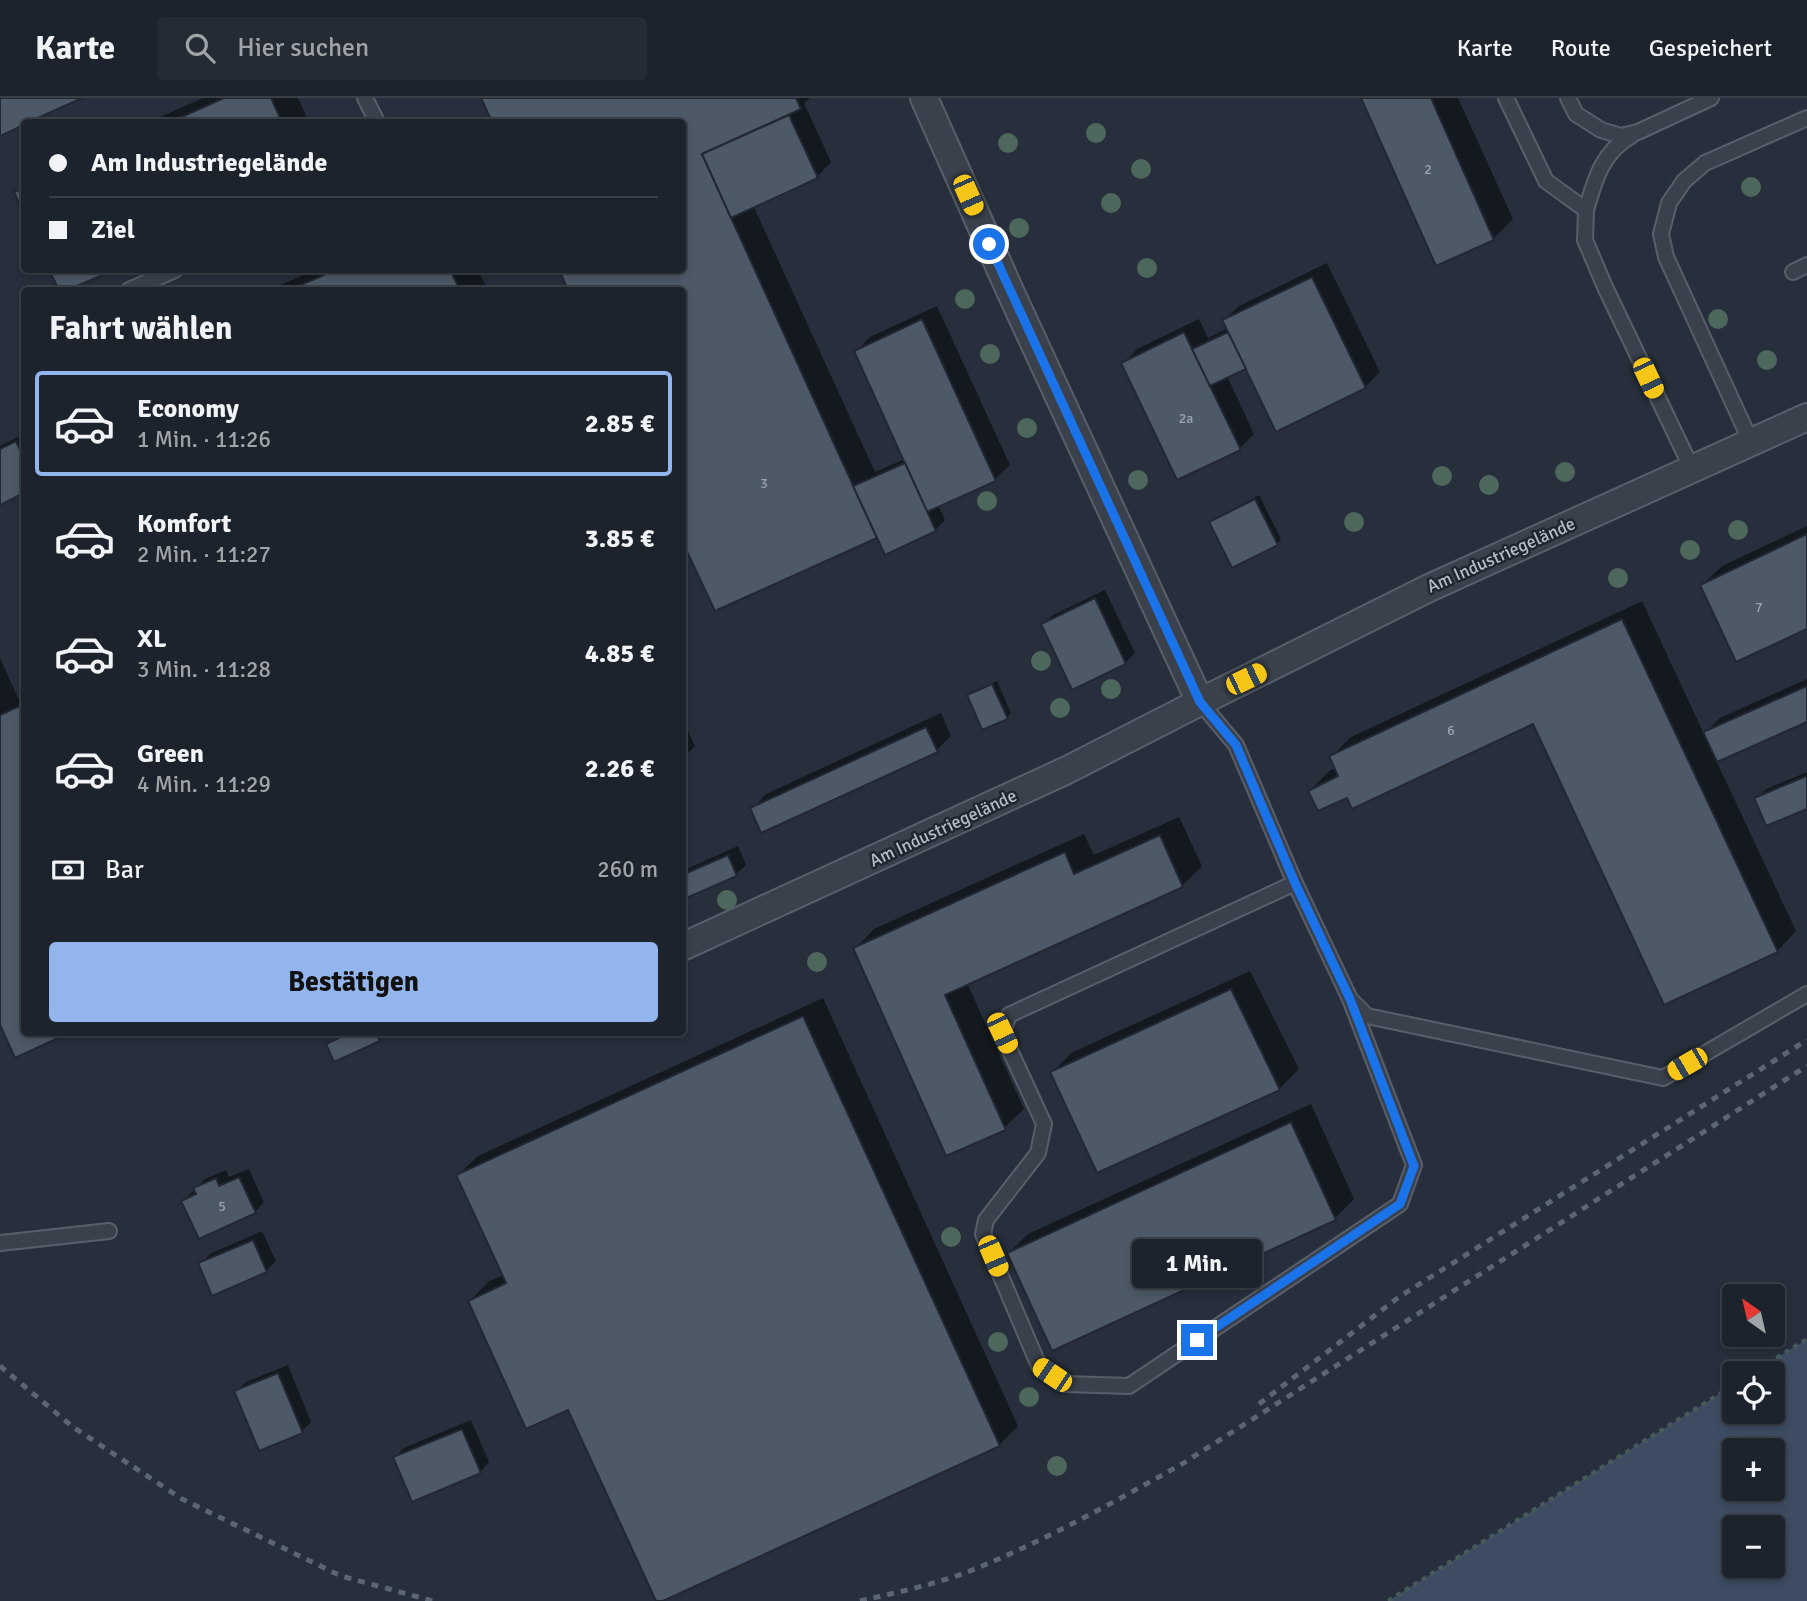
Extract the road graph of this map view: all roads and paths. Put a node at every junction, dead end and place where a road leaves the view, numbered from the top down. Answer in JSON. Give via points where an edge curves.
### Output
{"nodes":[{"id":1,"x":365,"y":98,"type":"edge"},
{"id":2,"x":924,"y":98,"type":"edge"},
{"id":3,"x":1506,"y":98,"type":"edge"},
{"id":4,"x":1568,"y":98,"type":"edge"},
{"id":5,"x":1711,"y":98,"type":"edge"},
{"id":6,"x":1807,"y":118,"type":"edge"},
{"id":7,"x":376,"y":119,"type":"edge"},
{"id":8,"x":1638,"y":132,"type":"junction"},
{"id":9,"x":1586,"y":210,"type":"junction"},
{"id":10,"x":1807,"y":265,"type":"edge"},
{"id":11,"x":1793,"y":272,"type":"dead end"},
{"id":12,"x":168,"y":273,"type":"edge"},
{"id":13,"x":136,"y":287,"type":"edge"},
{"id":14,"x":1807,"y":417,"type":"edge"},
{"id":15,"x":1751,"y":442,"type":"junction"},
{"id":16,"x":1692,"y":469,"type":"junction"},
{"id":17,"x":1200,"y":702,"type":"junction"},
{"id":18,"x":1295,"y":883,"type":"junction"},
{"id":19,"x":686,"y":945,"type":"edge"},
{"id":20,"x":1807,"y":994,"type":"edge"},
{"id":21,"x":1350,"y":999,"type":"junction"},
{"id":22,"x":109,"y":1231,"type":"dead end"},
{"id":23,"x":0,"y":1243,"type":"edge"},
{"id":24,"x":1807,"y":1339,"type":"edge"},
{"id":25,"x":1772,"y":1361,"type":"edge"},
{"id":26,"x":1722,"y":1392,"type":"edge"},
{"id":27,"x":1388,"y":1601,"type":"edge"}],
"edges":[{"from":1,"to":7,"type":"lane"},
{"from":2,"to":17,"type":"street"},
{"from":3,"to":9,"type":"lane","via":[[1546,181]]},
{"from":4,"to":8,"type":"lane","via":[[1576,114],[1601,130],[1620,136]]},
{"from":5,"to":8,"type":"lane"},
{"from":6,"to":15,"type":"lane","via":[[1705,163],[1684,181],[1669,203],[1661,234],[1666,257]]},
{"from":8,"to":9,"type":"lane","via":[[1600,166]]},
{"from":9,"to":16,"type":"lane","via":[[1586,240],[1600,275]]},
{"from":10,"to":11,"type":"lane"},
{"from":12,"to":13,"type":"lane"},
{"from":14,"to":15,"type":"street","name":"Am Industriegelände"},
{"from":15,"to":16,"type":"street","name":"Am Industriegelände"},
{"from":16,"to":17,"type":"street","name":"Am Industriegelände","via":[[1429,588]]},
{"from":17,"to":18,"type":"lane","via":[[1236,745]]},
{"from":17,"to":19,"type":"street","name":"Am Industriegelände","via":[[1065,771]]},
{"from":18,"to":21,"type":"lane"},
{"from":18,"to":21,"type":"lane","via":[[1009,1015],[1002,1033],[1044,1124],[1038,1153],[986,1220],[983,1234],[1039,1366],[1065,1384],[1129,1385],[1400,1204],[1414,1166]]},
{"from":20,"to":21,"type":"lane","via":[[1663,1078],[1367,1016]]},
{"from":22,"to":23,"type":"lane"},
{"from":24,"to":25,"type":"path"},
{"from":26,"to":27,"type":"path"}]}
